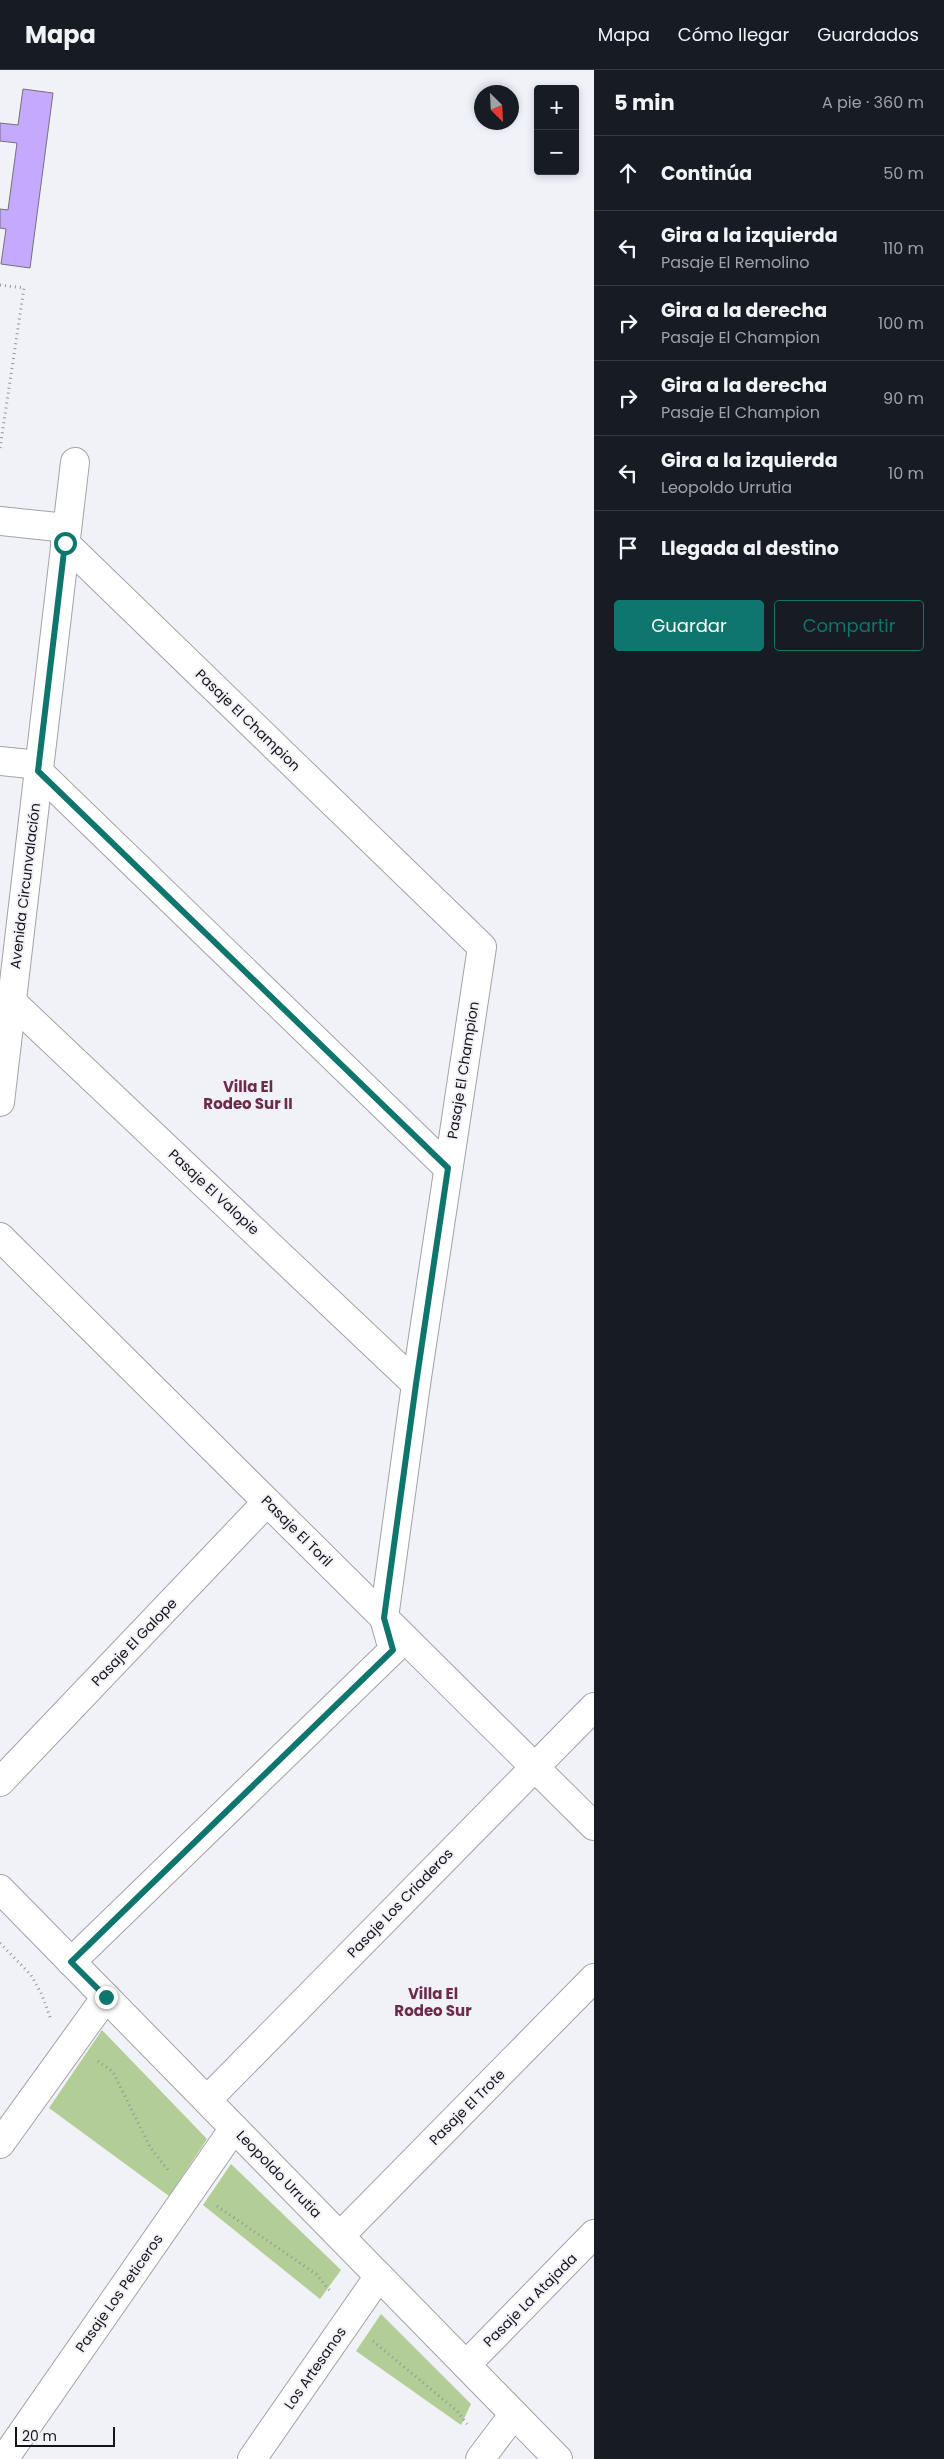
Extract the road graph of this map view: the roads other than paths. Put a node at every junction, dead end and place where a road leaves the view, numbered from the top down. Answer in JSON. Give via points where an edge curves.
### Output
{"nodes":[{"id":1,"x":75,"y":462,"type":"dead end"},
{"id":2,"x":0,"y":521,"type":"edge"},
{"id":3,"x":66,"y":536,"type":"junction"},
{"id":4,"x":0,"y":761,"type":"edge"},
{"id":5,"x":39,"y":768,"type":"junction"},
{"id":6,"x":11,"y":1001,"type":"junction"},
{"id":7,"x":0,"y":1102,"type":"edge"},
{"id":8,"x":448,"y":1168,"type":"junction"},
{"id":9,"x":0,"y":1237,"type":"edge"},
{"id":10,"x":416,"y":1384,"type":"junction"},
{"id":11,"x":267,"y":1502,"type":"junction"},
{"id":12,"x":384,"y":1618,"type":"junction"},
{"id":13,"x":594,"y":1707,"type":"edge"},
{"id":14,"x":534,"y":1766,"type":"junction"},
{"id":15,"x":0,"y":1782,"type":"edge"},
{"id":16,"x":594,"y":1826,"type":"edge"},
{"id":17,"x":0,"y":1889,"type":"edge"},
{"id":18,"x":71,"y":1962,"type":"junction"},
{"id":19,"x":594,"y":1978,"type":"edge"},
{"id":20,"x":106,"y":1997,"type":"junction"},
{"id":21,"x":206,"y":2100,"type":"junction"},
{"id":22,"x":234,"y":2128,"type":"junction"},
{"id":23,"x":0,"y":2144,"type":"edge"},
{"id":24,"x":594,"y":2234,"type":"edge"},
{"id":25,"x":340,"y":2236,"type":"junction"},
{"id":26,"x":379,"y":2276,"type":"junction"},
{"id":27,"x":466,"y":2365,"type":"junction"},
{"id":28,"x":514,"y":2414,"type":"junction"},
{"id":29,"x":484,"y":2454,"type":"edge"},
{"id":30,"x":4,"y":2459,"type":"edge"},
{"id":31,"x":252,"y":2459,"type":"edge"},
{"id":32,"x":558,"y":2459,"type":"edge"}],
"edges":[{"from":1,"to":3,"type":"street","name":"Avenida Circunvalación"},
{"from":2,"to":3,"type":"street"},
{"from":3,"to":5,"type":"street","name":"Avenida Circunvalación"},
{"from":3,"to":8,"type":"street","name":"Pasaje El Champion","via":[[482,947]]},
{"from":4,"to":5,"type":"street"},
{"from":5,"to":6,"type":"street","name":"Avenida Circunvalación"},
{"from":5,"to":8,"type":"street"},
{"from":6,"to":7,"type":"street","name":"Avenida Circunvalación"},
{"from":6,"to":10,"type":"street","name":"Pasaje El Valopie"},
{"from":8,"to":10,"type":"street","name":"Pasaje El Champion"},
{"from":9,"to":11,"type":"street","name":"Pasaje El Toril"},
{"from":10,"to":12,"type":"street","name":"Pasaje El Champion"},
{"from":11,"to":12,"type":"street","name":"Pasaje El Toril"},
{"from":11,"to":15,"type":"street","name":"Pasaje El Galope"},
{"from":12,"to":14,"type":"street","name":"Pasaje El Toril"},
{"from":12,"to":18,"type":"street","name":"Pasaje El Champion","via":[[393,1650]]},
{"from":13,"to":14,"type":"street","name":"Pasaje Los Criaderos"},
{"from":14,"to":16,"type":"street","name":"Pasaje El Toril"},
{"from":14,"to":21,"type":"street","name":"Pasaje Los Criaderos"},
{"from":17,"to":18,"type":"street","name":"Leopoldo Urrutia"},
{"from":18,"to":20,"type":"street","name":"Leopoldo Urrutia"},
{"from":19,"to":25,"type":"street","name":"Pasaje El Trote"},
{"from":20,"to":21,"type":"street","name":"Leopoldo Urrutia"},
{"from":20,"to":23,"type":"street"},
{"from":21,"to":22,"type":"street","name":"Leopoldo Urrutia"},
{"from":22,"to":25,"type":"street","name":"Leopoldo Urrutia"},
{"from":22,"to":30,"type":"street","name":"Pasaje Los Peticeros"},
{"from":24,"to":27,"type":"street","name":"Pasaje La Atajada"},
{"from":25,"to":26,"type":"street","name":"Leopoldo Urrutia"},
{"from":26,"to":27,"type":"street","name":"Leopoldo Urrutia"},
{"from":26,"to":31,"type":"street","name":"Los Artesanos"},
{"from":27,"to":28,"type":"street","name":"Leopoldo Urrutia"},
{"from":28,"to":29,"type":"street"},
{"from":28,"to":32,"type":"street","name":"Leopoldo Urrutia"}]}
